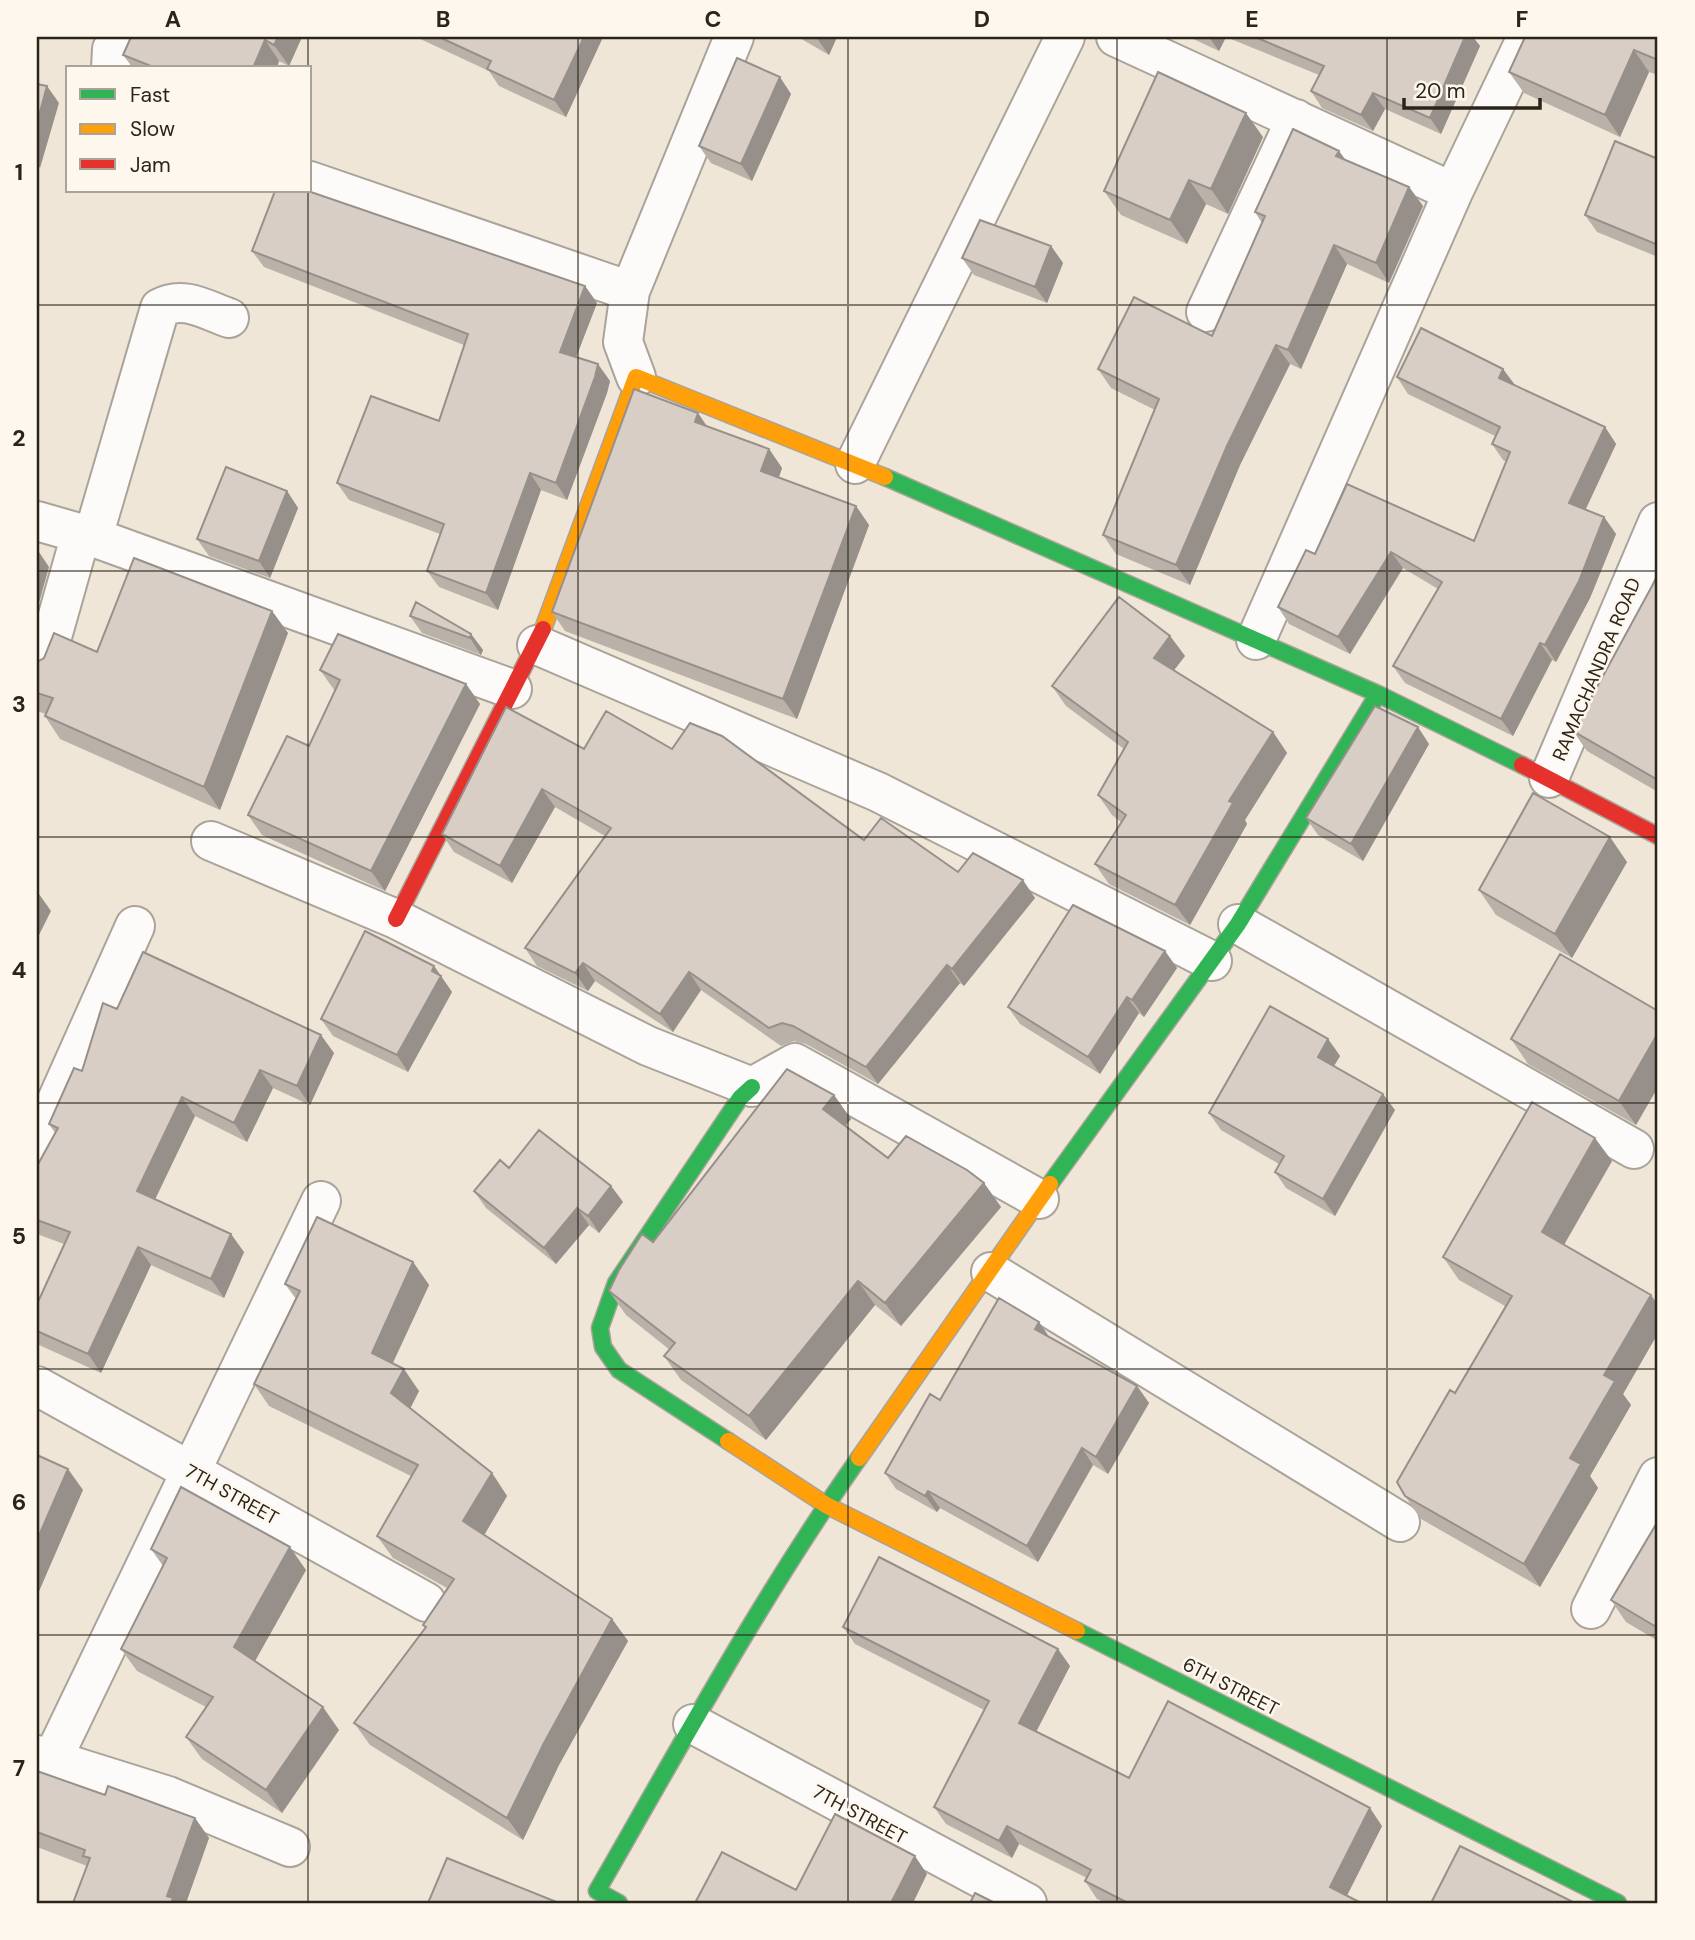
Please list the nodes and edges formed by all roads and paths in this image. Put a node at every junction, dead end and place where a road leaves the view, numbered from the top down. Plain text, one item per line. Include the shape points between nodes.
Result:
1 (119, 37) edge
2 (1065, 37) edge
3 (1116, 37) edge
4 (1527, 37) edge
5 (724, 40) edge
6 (111, 66) edge
7 (1296, 119) junction
8 (312, 182) edge
9 (1453, 192) junction
10 (630, 291) junction
11 (1206, 312) dead end
12 (229, 318) dead end
13 (636, 377) junction
14 (855, 464) junction
15 (37, 521) edge
16 (1658, 522) edge
17 (87, 536) junction
18 (1256, 640) junction
19 (537, 645) junction
20 (44, 665) edge
21 (512, 689) junction
22 (1378, 694) junction
23 (1549, 778) junction
24 (1658, 836) edge
25 (211, 841) dead end
26 (396, 919) junction
27 (1238, 924) junction
28 (135, 926) dead end
29 (1212, 961) junction
30 (751, 1087) junction
31 (37, 1145) edge
32 (1634, 1149) dead end
33 (1040, 1199) junction
34 (321, 1201) dead end
35 (991, 1272) junction
36 (37, 1386) edge
37 (191, 1471) junction
38 (1658, 1477) edge
39 (826, 1505) junction
40 (1400, 1522) edge
41 (426, 1602) dead end
42 (1591, 1609) dead end
43 (693, 1724) junction
44 (45, 1756) edge
45 (290, 1847) dead end
46 (619, 1903) edge
47 (1027, 1903) edge
48 (1618, 1903) edge

1 - 6 street via 112,49
2 - 14 street
3 - 7 street
4 - 9 street
5 - 10 street
7 - 9 street
7 - 11 street
8 - 10 street
9 - 18 street
10 - 13 street via 622,342
12 - 17 street via 183,301 160,308
13 - 14 street
13 - 19 street
14 - 18 street
15 - 17 street
16 - 23 street, RAMACHANDRA ROAD
17 - 20 street
17 - 21 street
18 - 22 street
19 - 21 street
19 - 29 street via 878,792
21 - 26 street
22 - 23 street
22 - 27 street
23 - 24 street
25 - 26 street
26 - 30 street via 648,1046
27 - 29 street
27 - 32 street
28 - 31 street
29 - 33 street
30 - 33 street via 795,1063
30 - 39 street, 6TH STREET via 615,1283 600,1316 598,1335 603,1351 619,1370
33 - 35 street
34 - 37 street
35 - 39 street
35 - 40 street
36 - 37 street, 7TH STREET
37 - 41 street, 7TH STREET
37 - 44 street
38 - 42 street
39 - 43 street
39 - 48 street, 6TH STREET
43 - 46 street via 597,1891
43 - 47 street, 7TH STREET
44 - 45 street via 167,1796

